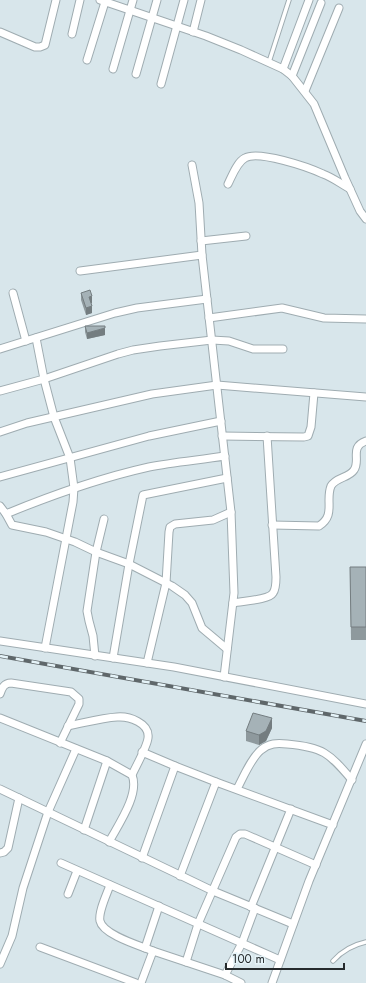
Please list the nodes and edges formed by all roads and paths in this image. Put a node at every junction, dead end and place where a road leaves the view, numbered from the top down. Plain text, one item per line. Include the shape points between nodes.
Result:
1 (56, 0) edge
2 (80, 0) edge
3 (132, 0) edge
4 (157, 0) edge
5 (184, 0) edge
6 (201, 0) edge
7 (289, 0) edge
8 (309, 0) edge
9 (102, 1) edge
10 (321, 3) dead end
11 (339, 8) dead end
12 (130, 11) junction
13 (152, 18) junction
14 (177, 26) junction
15 (0, 32) edge
16 (193, 32) junction
17 (72, 34) dead end
18 (87, 60) dead end
19 (269, 62) junction
20 (283, 68) junction
21 (113, 69) dead end
22 (136, 74) dead end
23 (292, 76) junction
24 (162, 84) dead end
25 (305, 91) junction
26 (192, 165) dead end
27 (228, 184) dead end
28 (350, 190) junction
29 (366, 219) edge
30 (246, 236) dead end
31 (201, 241) junction
32 (202, 255) junction
33 (80, 271) dead end
34 (13, 293) dead end
35 (207, 299) junction
36 (209, 318) junction
37 (366, 319) edge
38 (36, 338) junction
39 (212, 340) junction
40 (26, 341) junction
41 (0, 349) edge
42 (283, 349) dead end
43 (44, 379) junction
44 (217, 385) junction
45 (0, 391) edge
46 (314, 393) junction
47 (366, 397) edge
48 (54, 416) junction
49 (221, 421) junction
50 (0, 432) edge
51 (222, 436) junction
52 (267, 436) junction
53 (366, 441) edge
54 (225, 456) junction
55 (70, 458) junction
56 (0, 477) edge
57 (227, 478) junction
58 (74, 488) junction
59 (0, 506) edge
60 (231, 512) junction
61 (6, 514) junction
62 (104, 519) dead end
63 (272, 525) junction
64 (65, 539) junction
65 (96, 552) junction
66 (129, 564) junction
67 (166, 583) junction
68 (233, 603) junction
69 (0, 641) edge
70 (45, 648) junction
71 (227, 649) junction
72 (95, 656) junction
73 (113, 658) junction
74 (147, 663) junction
75 (224, 677) junction
76 (0, 694) edge
77 (366, 704) edge
78 (0, 718) edge
79 (68, 726) junction
80 (60, 743) junction
81 (366, 744) edge
82 (76, 749) junction
83 (142, 752) junction
84 (107, 762) junction
85 (175, 766) junction
86 (132, 774) junction
87 (352, 780) junction
88 (216, 782) junction
89 (0, 789) edge
90 (237, 789) junction
91 (19, 798) junction
92 (291, 809) junction
93 (48, 812) junction
94 (333, 825) junction
95 (84, 830) junction
96 (109, 842) junction
97 (276, 848) junction
98 (0, 853) edge
99 (142, 858) junction
100 (61, 863) dead end
101 (316, 865) junction
102 (77, 871) junction
103 (180, 876) junction
104 (110, 885) junction
105 (213, 892) junction
106 (68, 894) dead end
107 (158, 906) junction
108 (253, 908) junction
109 (198, 924) junction
110 (293, 924) junction
111 (366, 942) edge
112 (242, 943) junction
113 (40, 947) dead end
114 (145, 948) junction
115 (153, 951) junction
116 (280, 960) junction
117 (1, 961) edge
118 (333, 961) dead end
119 (186, 962) junction
120 (225, 975) junction
121 (136, 983) edge
122 (140, 983) edge
123 (241, 983) edge
124 (272, 983) edge

1 - 15 street via 45,45 35,47
2 - 17 street
3 - 12 street
4 - 13 street
5 - 14 street
6 - 16 street
7 - 19 lane
8 - 20 street
9 - 12 street
9 - 18 street
10 - 23 street
11 - 25 street
12 - 13 street
12 - 21 street
13 - 14 street
13 - 22 street
14 - 16 street
14 - 24 street
16 - 19 street
19 - 20 street
20 - 23 street
23 - 25 street
25 - 28 street via 314,104
26 - 31 street via 199,203
27 - 28 street via 244,158 261,156 324,174
28 - 29 street
30 - 31 street
31 - 32 street
32 - 33 street
32 - 35 street
34 - 40 street
35 - 36 street
35 - 38 street via 137,308
36 - 37 street via 282,308 324,318
36 - 39 street
38 - 40 street
38 - 43 street
39 - 42 street via 229,341 253,349
39 - 43 street via 134,350
39 - 44 street
40 - 41 street
43 - 45 street
43 - 48 street
44 - 46 street
44 - 48 street via 152,394
44 - 49 street
46 - 47 street
46 - 52 street via 308,436
48 - 50 street
48 - 55 street
49 - 51 street
49 - 55 street via 149,436
51 - 52 street
51 - 54 street
52 - 63 street
53 - 63 street via 356,449 354,471 338,479 331,486 328,518 324,523 319,526
54 - 57 street
54 - 58 street via 151,467
55 - 56 street
55 - 58 street
57 - 60 street
57 - 66 street via 143,495
58 - 61 street
58 - 64 street
59 - 61 street
60 - 67 street via 213,520 175,524 170,527
60 - 68 street
61 - 64 street via 12,525
62 - 65 street
63 - 68 street via 276,577 273,593 268,597
64 - 65 street
64 - 70 street
65 - 66 street
65 - 72 street via 87,611
66 - 67 street
66 - 73 street
67 - 71 street via 185,595 192,604 202,628
67 - 74 street
68 - 71 street
69 - 70 street
70 - 72 street
71 - 75 street
72 - 73 street
73 - 74 street
74 - 75 street
75 - 77 street
76 - 79 street via 7,683 71,692 79,699 79,704
78 - 80 street
79 - 80 street
79 - 83 street via 117,716 128,718 146,726 148,739
80 - 82 street
81 - 87 street
82 - 84 street
82 - 93 street
83 - 85 street
83 - 86 street
84 - 86 street
84 - 95 street
85 - 88 street
85 - 99 street
86 - 96 street via 132,795
87 - 90 street via 337,762 316,748 271,744 257,754
87 - 94 street
88 - 90 street
88 - 103 street
89 - 91 street
90 - 92 street
91 - 93 street
91 - 98 street via 8,848
92 - 94 street
92 - 97 street
93 - 95 street
93 - 117 street via 23,888 12,936
94 - 101 street
95 - 96 street
96 - 99 street
97 - 101 street
97 - 105 street via 240,834 232,844
97 - 108 street
99 - 103 street
100 - 102 street
101 - 110 street
102 - 104 street
102 - 106 street
103 - 105 street
104 - 107 street
104 - 114 street via 100,920 102,926 110,933
105 - 108 street
105 - 109 street
107 - 109 street
107 - 114 street
108 - 110 street
108 - 112 street
109 - 112 street
109 - 119 street
110 - 116 street
111 - 118 lane via 348,948
112 - 116 street
112 - 120 street
113 - 121 street
114 - 115 street
115 - 119 street
115 - 122 street
116 - 124 street
119 - 120 street
120 - 123 street

